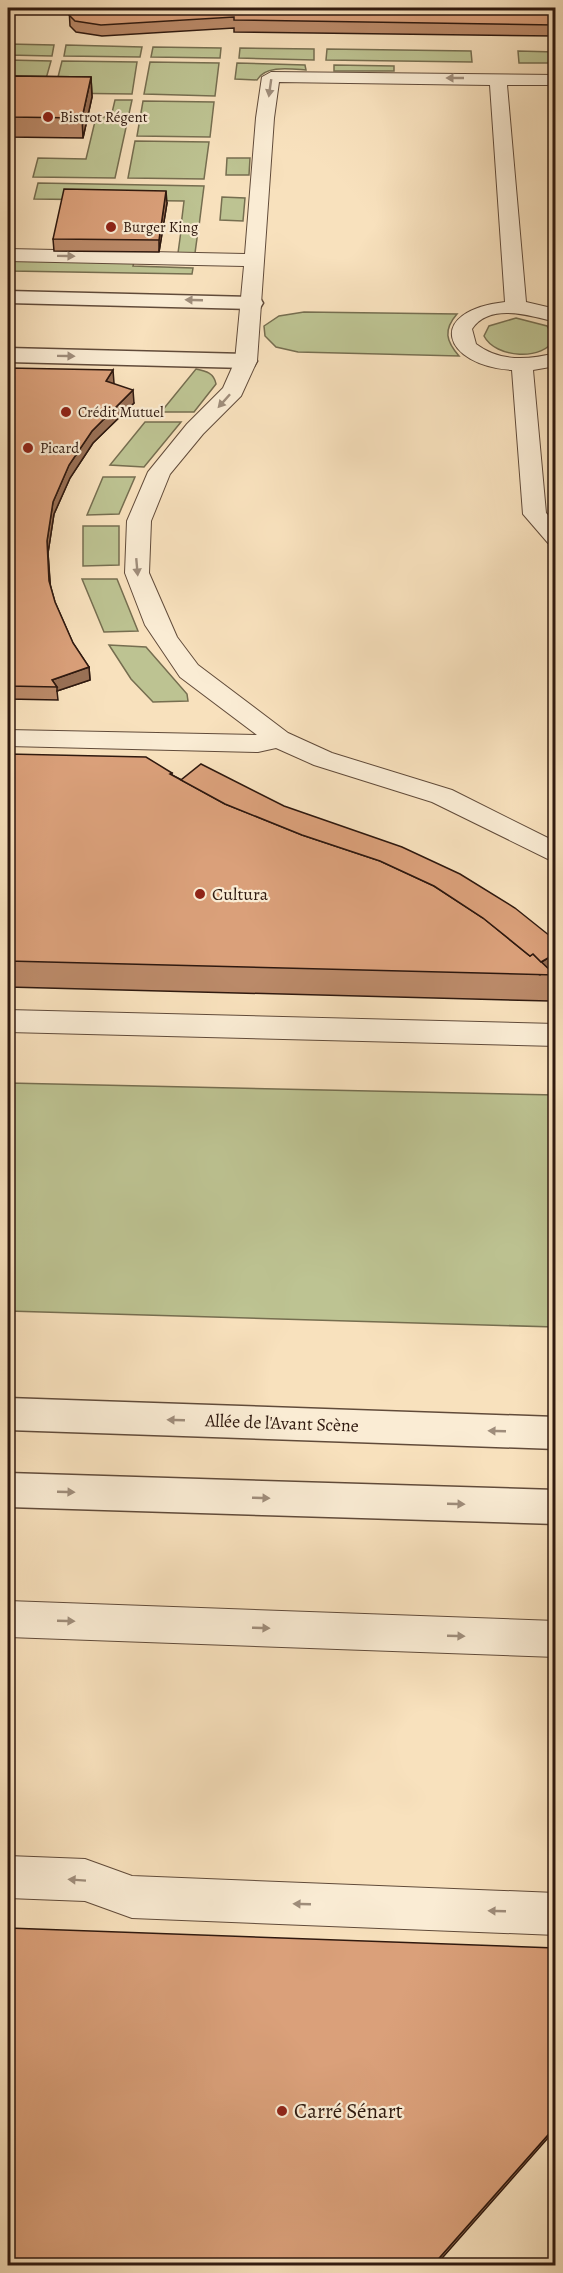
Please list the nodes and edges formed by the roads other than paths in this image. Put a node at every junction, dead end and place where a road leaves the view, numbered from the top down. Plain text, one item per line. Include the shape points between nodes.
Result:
1 (498, 79) junction
2 (555, 80) edge
3 (8, 255) edge
4 (253, 260) junction
5 (8, 297) edge
6 (252, 303) junction
7 (516, 308) junction
8 (555, 316) edge
9 (8, 355) edge
10 (555, 359) edge
11 (246, 361) junction
12 (522, 365) junction
13 (555, 538) edge
14 (8, 738) edge
15 (279, 739) junction
16 (555, 854) edge
17 (8, 1020) edge
18 (555, 1035) edge
19 (8, 1414) edge
20 (555, 1433) edge
21 (8, 1490) edge
22 (555, 1507) edge
23 (8, 1619) edge
24 (555, 1640) edge
25 (8, 1877) edge
26 (555, 1914) edge

1 - 2 lane
1 -> 4 lane via 271,77
1 - 7 lane
3 -> 4 lane
4 - 6 lane
6 -> 5 street
6 - 11 lane
7 - 8 lane
7 - 12 lane via 477,314 461,330 462,340 481,356
9 -> 11 street
10 - 12 lane
11 -> 15 lane via 233,391 195,429 152,485 140,521 137,573 157,625 189,671
12 - 13 lane via 535,514
14 - 15 lane via 258,744
15 - 16 lane via 323,759 442,796
17 - 18 lane
20 -> 19 street, Allée de l'Avant Scène
21 -> 22 street
23 -> 24 lane
26 -> 25 lane via 132,1897 85,1880

